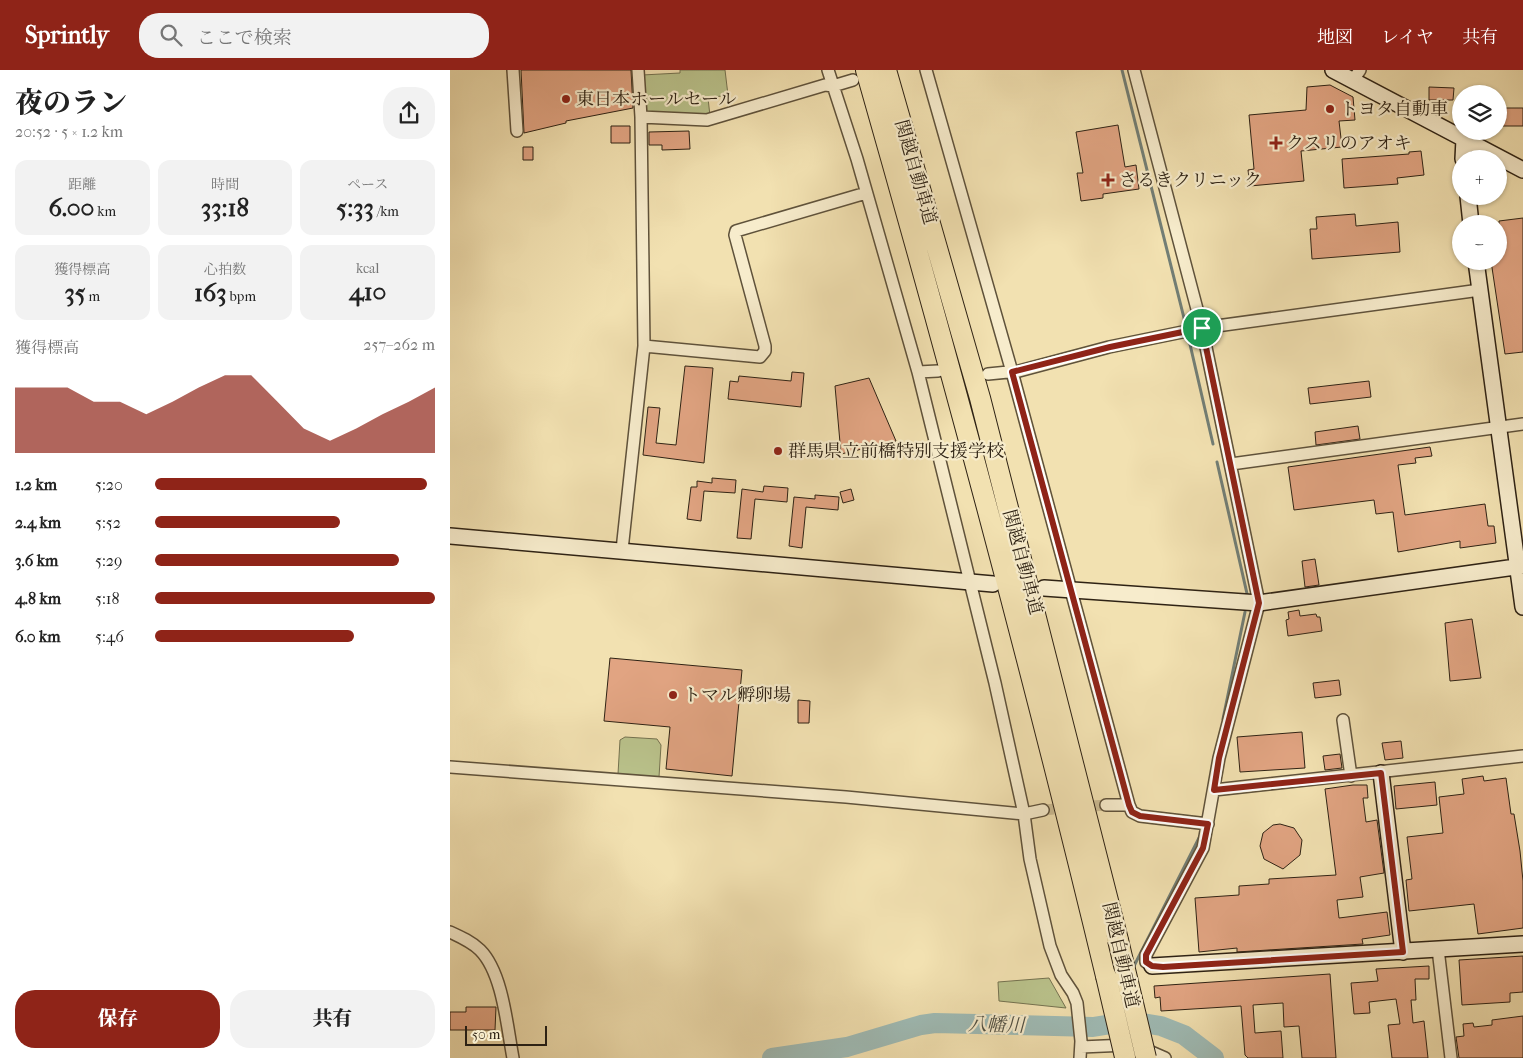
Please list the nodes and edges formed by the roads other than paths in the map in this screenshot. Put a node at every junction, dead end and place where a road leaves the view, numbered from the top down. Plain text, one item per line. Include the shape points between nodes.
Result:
1 (513, 70) edge
2 (638, 70) edge
3 (828, 70) edge
4 (886, 70) edge
5 (926, 70) edge
6 (1134, 70) edge
7 (1333, 70) edge
8 (860, 75) edge
9 (1356, 75) edge
10 (833, 86) junction
11 (641, 117) junction
12 (517, 131) dead end
13 (1452, 132) edge
14 (1466, 140) edge
15 (1523, 170) edge
16 (866, 193) junction
17 (1477, 270) edge
18 (1480, 290) junction
19 (1202, 328) junction
20 (644, 346) junction
21 (938, 371) dead end
22 (918, 372) junction
23 (1012, 372) junction
24 (988, 374) dead end
25 (1523, 424) edge
26 (1499, 428) junction
27 (1231, 464) junction
28 (450, 536) edge
29 (622, 550) junction
30 (1520, 566) edge
31 (970, 582) junction
32 (993, 584) dead end
33 (1044, 588) dead end
34 (1070, 591) junction
35 (1259, 603) junction
36 (1523, 607) edge
37 (1343, 720) dead end
38 (1523, 756) edge
39 (450, 767) edge
40 (1381, 773) junction
41 (1351, 776) junction
42 (1214, 790) junction
43 (1106, 805) tunnel mouth
44 (1129, 805) junction
45 (1042, 810) tunnel mouth
46 (1024, 814) junction
47 (1208, 824) junction
48 (450, 932) edge
49 (1523, 944) edge
50 (1438, 949) junction
51 (1403, 952) junction
52 (1152, 966) joint
53 (1081, 1049) edge
54 (1125, 1057) edge
55 (513, 1058) edge
56 (1146, 1058) edge
57 (1165, 1058) edge
58 (1451, 1058) edge

1 - 12 street
2 - 11 street
3 - 10 street
4 - 56 highway, 関越自動車道, bridge via 980,398
5 - 23 street
6 - 19 street
7 - 9 street
8 - 10 street
8 - 54 highway, 関越自動車道, bridge via 960,403 1059,780
9 - 13 street
10 - 11 street via 825,85 707,120
10 - 16 street
11 - 20 street
14 - 15 street
16 - 20 street via 736,231 765,346 760,357
16 - 22 street
17 - 18 street
18 - 19 street
18 - 26 street
19 - 23 street
19 - 27 street
20 - 29 street
21 - 22 street
22 - 31 street
23 - 24 street
23 - 34 street
25 - 26 street
26 - 27 street
26 - 30 street
27 - 35 street
28 - 29 street
29 - 31 street
30 - 35 street
30 - 36 street
31 - 32 street
31 - 46 street
33 - 34 street
34 - 35 street
34 - 44 street
35 - 42 street via 1219,758
37 - 41 street
38 - 40 street
39 - 46 street
40 - 41 street
40 - 51 street
41 - 42 street
42 - 47 street
43 - 44 street
44 - 47 street via 1132,812 1140,816
45 - 46 street
46 - 53 street via 1030,859 1050,946 1061,975 1076,998
47 - 52 street via 1203,848 1146,955 1146,962
48 - 55 street via 479,949 490,963
49 - 50 street
50 - 51 street
50 - 58 street
51 - 52 street
53 - 57 street via 1137,1046

